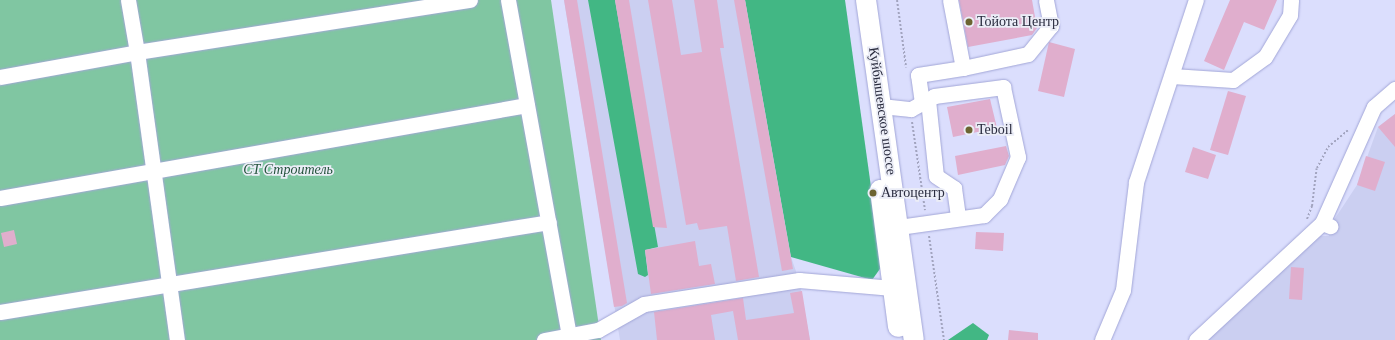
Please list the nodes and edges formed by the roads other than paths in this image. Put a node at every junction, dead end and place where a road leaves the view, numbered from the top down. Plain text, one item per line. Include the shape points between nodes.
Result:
1 (128, 0) edge
2 (470, 0) edge
3 (508, 0) edge
4 (852, 0) edge
5 (866, 0) edge
6 (950, 0) edge
7 (1046, 0) edge
8 (1196, 0) edge
9 (1291, 0) edge
10 (137, 52) junction
11 (963, 68) junction
12 (1172, 76) junction
13 (0, 77) edge
14 (1395, 89) edge
15 (925, 101) junction
16 (528, 105) junction
17 (881, 106) junction
18 (154, 170) junction
19 (0, 198) edge
20 (958, 218) junction
21 (549, 222) junction
22 (899, 227) junction
23 (171, 284) junction
24 (893, 288) junction
25 (0, 312) edge
26 (570, 338) edge
27 (177, 340) edge
28 (544, 340) edge
29 (900, 340) edge
30 (914, 340) edge
31 (1102, 340) edge
32 (1196, 340) edge

1 - 10 lane
2 - 10 lane
3 - 16 lane
4 - 24 main road, Куйбышевское шоссе
5 - 17 main road, Куйбышевское шоссе
6 - 11 lane
7 - 11 lane via 1051,26 1028,54
8 - 12 lane
9 - 12 lane via 1290,15 1265,57 1233,80
10 - 13 lane
10 - 18 lane
11 - 15 lane via 918,75
12 - 31 lane via 1136,182 1123,290
14 - 32 lane via 1374,107 1326,224
15 - 17 lane via 911,109
15 - 20 lane via 936,176 954,188
15 - 20 lane via 1003,87 1018,157 1000,198 984,215
16 - 18 lane
16 - 21 lane
17 - 22 main road, Куйбышевское шоссе
18 - 19 lane
18 - 23 lane
20 - 22 lane
21 - 23 lane
21 - 26 lane
22 - 30 main road, Куйбышевское шоссе
23 - 25 lane
23 - 27 lane
24 - 26 lane via 799,280 644,304 598,330
24 - 29 main road, Куйбышевское шоссе
26 - 28 lane

